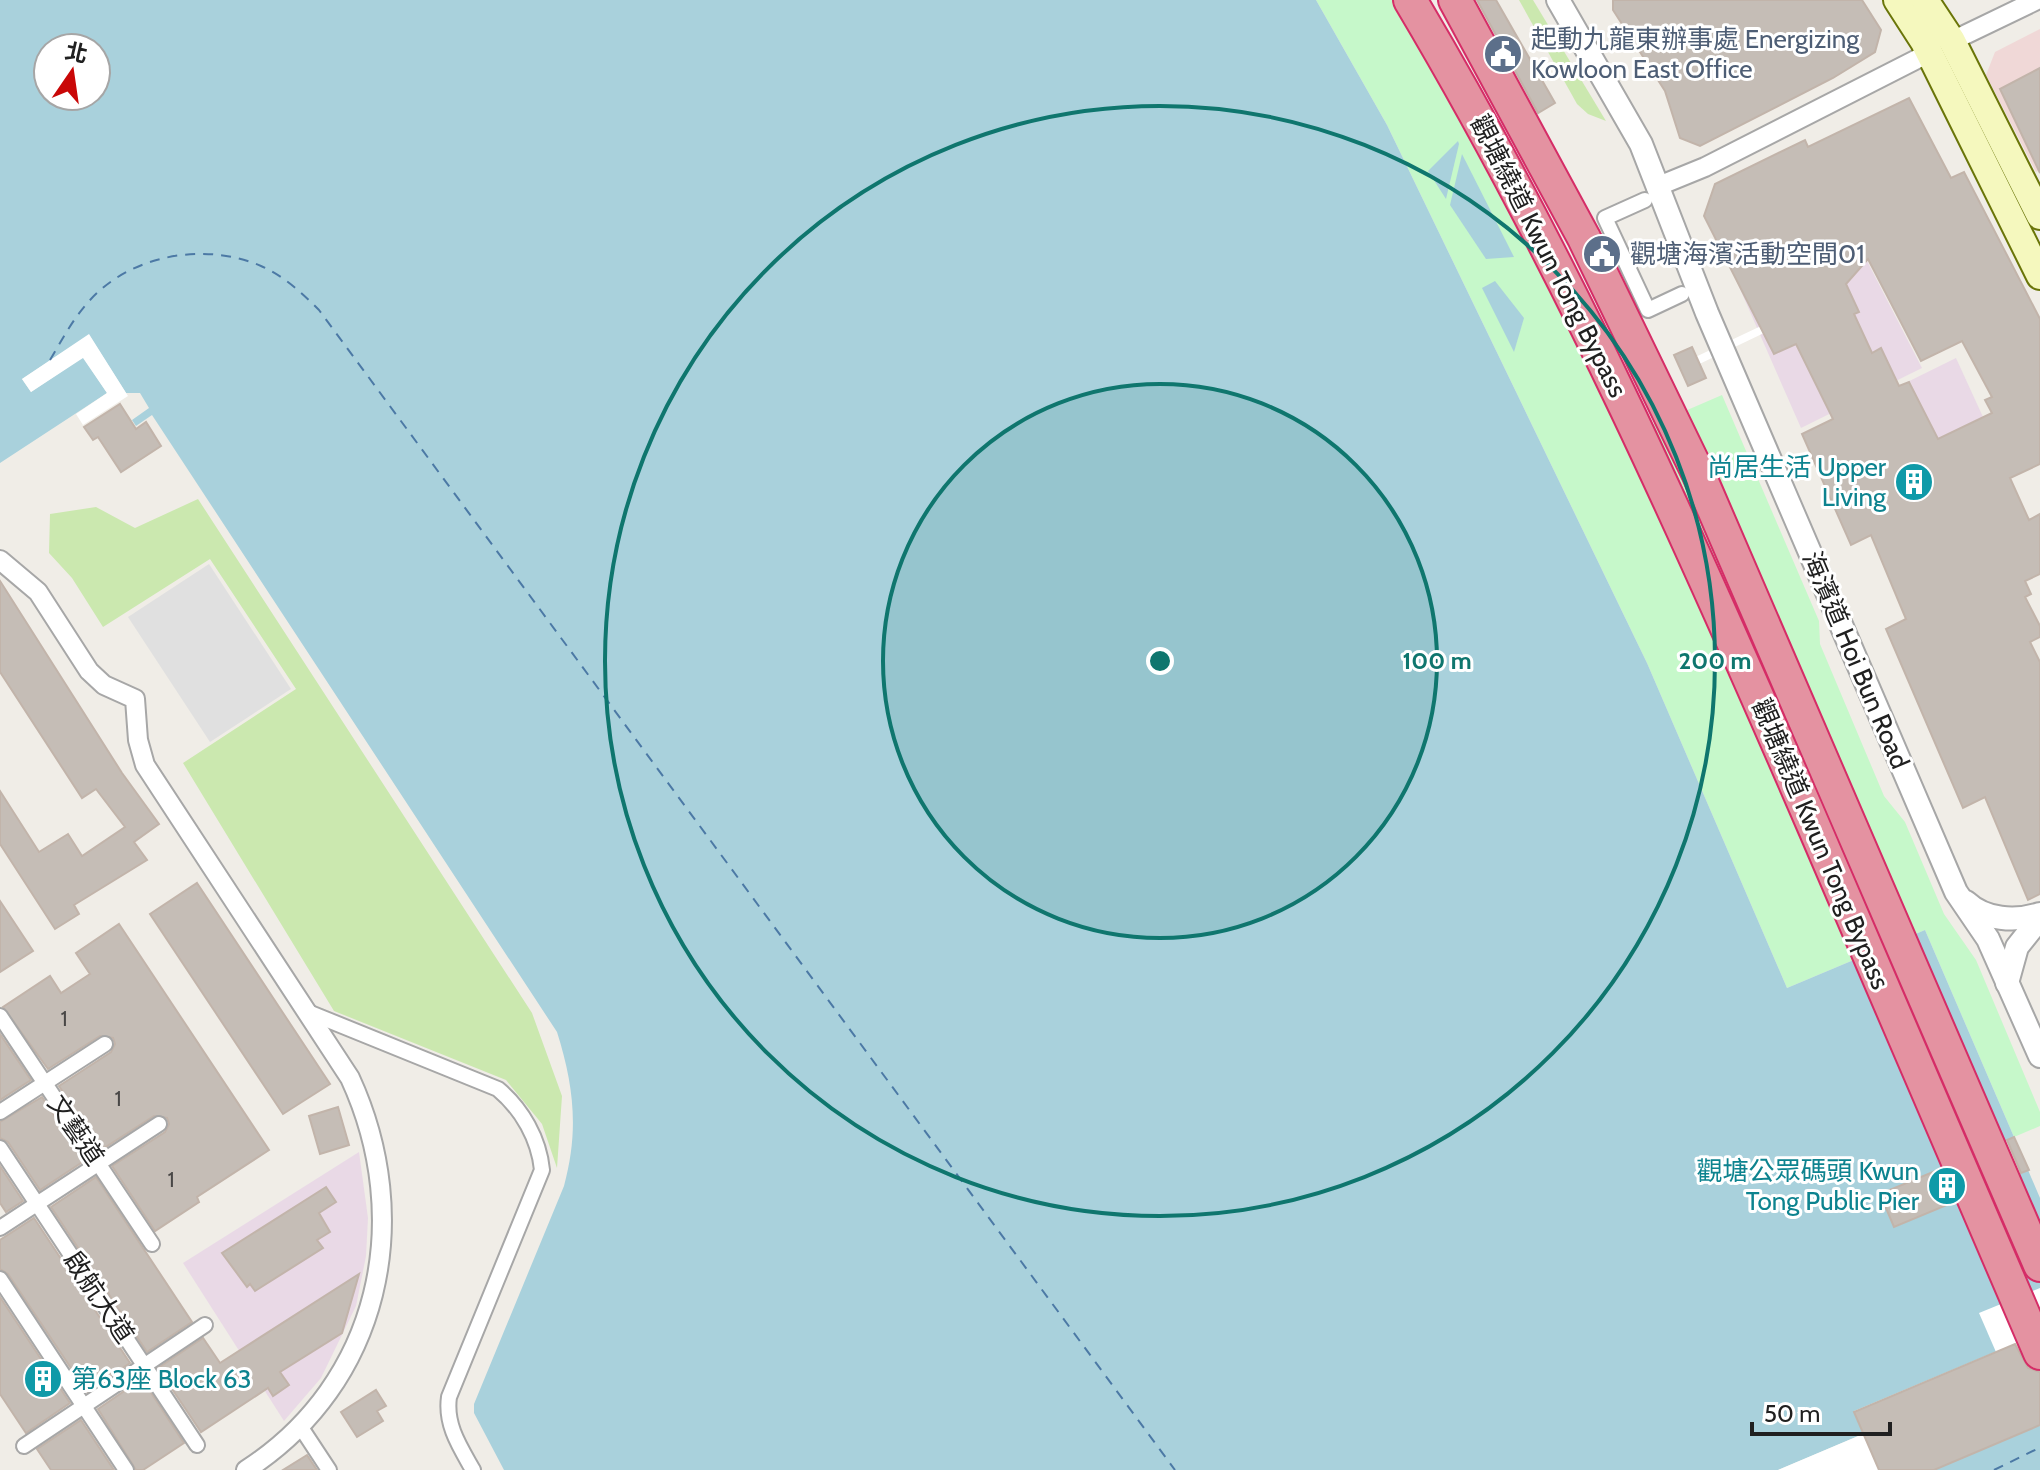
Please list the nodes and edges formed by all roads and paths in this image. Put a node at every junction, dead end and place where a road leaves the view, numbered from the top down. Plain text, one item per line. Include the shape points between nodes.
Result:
1 (1410, 0) edge
2 (1455, 0) edge
3 (1558, 0) edge
4 (1897, 0) edge
5 (1925, 0) edge
6 (2037, 0) edge
7 (1940, 47) junction
8 (1650, 194) junction
9 (2040, 216) edge
10 (2040, 276) edge
11 (1682, 294) dead end
12 (0, 560) edge
13 (1956, 892) junction
14 (2040, 916) edge
15 (2007, 983) junction
16 (308, 1012) junction
17 (0, 1016) edge
18 (105, 1044) dead end
19 (2040, 1056) edge
20 (45, 1083) junction
21 (0, 1112) edge
22 (159, 1124) dead end
23 (0, 1148) edge
24 (98, 1164) junction
25 (37, 1204) junction
26 (0, 1228) edge
27 (152, 1244) dead end
28 (2040, 1265) edge
29 (0, 1279) edge
30 (205, 1325) dead end
31 (2040, 1353) edge
32 (144, 1365) junction
33 (84, 1406) junction
34 (300, 1426) junction
35 (197, 1445) dead end
36 (24, 1446) dead end
37 (126, 1470) edge
38 (246, 1470) edge
39 (329, 1470) edge
40 (473, 1470) edge

1 - 31 highway, 觀塘繞道 Kwun Tong Bypass via 1471,102 1566,285 1712,589
2 - 28 highway, 觀塘繞道 Kwun Tong Bypass via 1584,238 1699,475
3 - 8 street, 海濱道 Hoi Bun Road via 1634,130
4 - 7 main road
5 - 7 main road
6 - 7 street
7 - 8 street
7 - 9 main road
7 - 10 main road
8 - 11 street via 1605,218 1648,310
8 - 13 street, 海濱道 Hoi Bun Road
12 - 16 street via 38,592 89,671 104,685 135,699 145,765
13 - 14 street via 1984,914
13 - 15 street, 海濱道 Hoi Bun Road via 1988,939
14 - 15 street via 2017,947
15 - 19 street, 海濱道 Hoi Bun Road
16 - 34 street via 361,1103 378,1157 384,1213 379,1271 362,1328 335,1382
16 - 40 street via 498,1089 518,1110 536,1142 542,1170 449,1397 454,1434
17 - 20 street, 文藝道
18 - 20 street
20 - 21 street
20 - 24 street, 文藝道
22 - 24 street
23 - 25 street, 啟航大道
24 - 25 street
24 - 27 street, 文藝道
25 - 26 street
25 - 32 street, 啟航大道
29 - 33 street
30 - 32 street
32 - 33 street
32 - 35 street, 啟航大道
33 - 36 street
33 - 37 street
34 - 38 street
34 - 39 street

